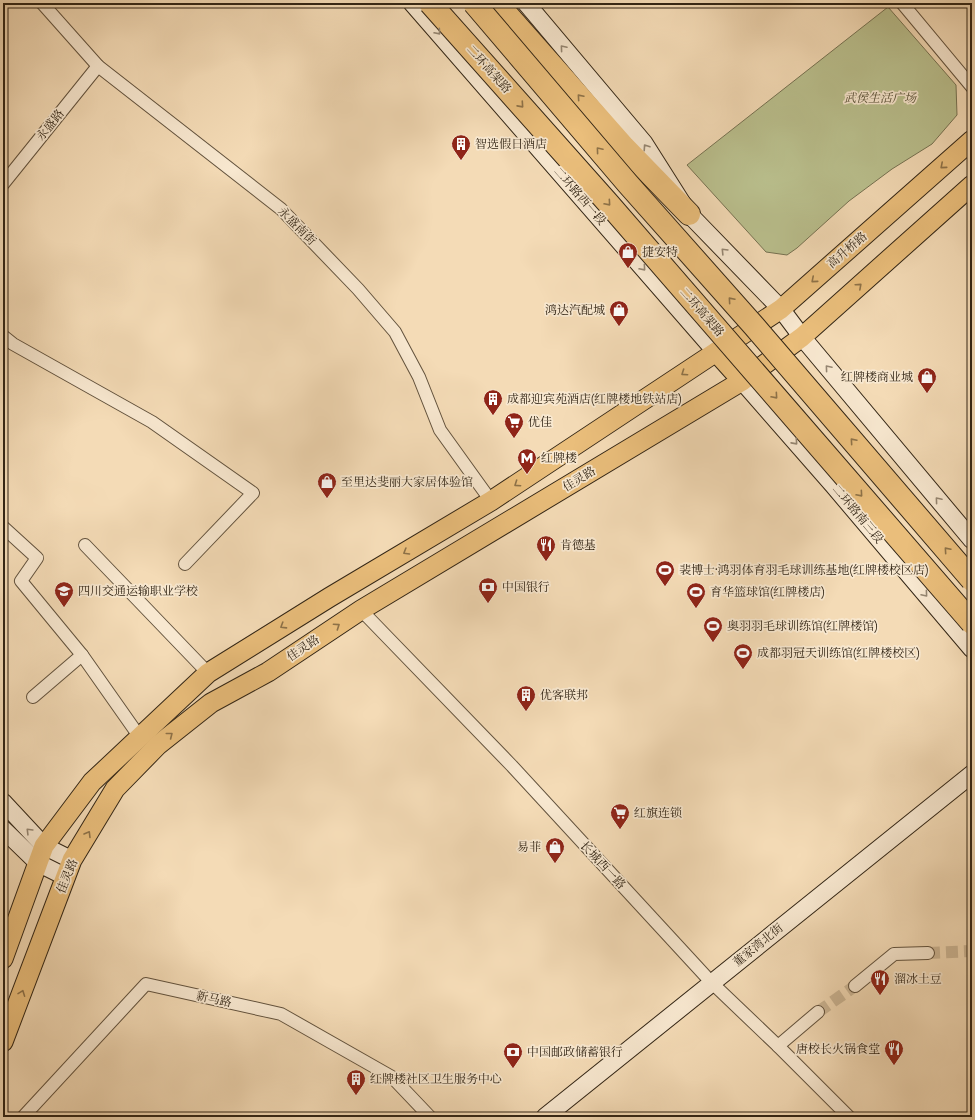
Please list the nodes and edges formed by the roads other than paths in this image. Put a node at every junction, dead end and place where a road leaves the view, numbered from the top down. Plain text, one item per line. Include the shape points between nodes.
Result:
1 (42, 3) edge
2 (412, 3) edge
3 (430, 3) edge
4 (474, 3) edge
5 (497, 3) edge
6 (526, 3) edge
7 (902, 3) edge
8 (98, 66) junction
9 (972, 87) edge
10 (972, 140) edge
11 (3, 184) edge
12 (972, 185) edge
13 (689, 214) junction
14 (781, 309) junction
15 (3, 336) edge
16 (802, 337) junction
17 (716, 352) junction
18 (742, 381) junction
19 (491, 501) junction
20 (3, 527) edge
21 (972, 540) edge
22 (85, 545) dead end
23 (185, 564) dead end
24 (972, 580) edge
25 (361, 610) junction
26 (972, 623) edge
27 (972, 649) edge
28 (82, 655) junction
29 (208, 673) junction
30 (33, 697) dead end
31 (139, 736) junction
32 (972, 774) edge
33 (3, 802) edge
34 (3, 830) edge
35 (41, 854) junction
36 (69, 868) junction
37 (928, 953) tunnel mouth
38 (3, 958) edge
39 (711, 982) junction
40 (855, 986) tunnel mouth
41 (818, 1012) tunnel mouth
42 (3, 1042) edge
43 (778, 1046) junction
44 (23, 1117) edge
45 (430, 1117) edge
46 (545, 1117) edge
47 (849, 1117) edge

1 - 8 street, 永盛南街
2 -> 17 main road, 二环路西一段
3 -> 26 highway, 二环高架路, bridge via 608,203
24 -> 4 highway, bridge
13 -> 5 highway via 624,147
13 -> 6 main road via 644,143
7 - 9 street
8 - 11 street, 永盛路
8 - 19 street, 永盛南街 via 281,209 358,289 395,332 419,377 440,430
10 -> 14 main road, 高升桥路
16 -> 12 main road
14 -> 13 main road
14 - 16 main road
14 - 17 main road, 高升桥路
15 - 23 street via 152,422 252,493
16 - 18 main road
21 -> 16 main road
17 - 18 main road
17 -> 19 main road
18 - 25 main road, 佳灵路
18 -> 27 main road, 二环路南三段 via 834,485
19 -> 29 main road
20 - 28 street via 37,558 21,581
22 - 29 street
36 -> 25 main road, 佳灵路 via 115,789 158,744 211,703 268,672
25 - 39 street, 长城西一路 via 512,766
28 - 30 street
28 - 31 street
29 - 31 main road
31 - 35 main road via 92,782
32 - 39 main road, 董家湾北街
35 -> 33 main road
34 - 35 main road
35 - 36 main road
35 - 38 main road
42 -> 36 main road, 佳灵路
37 - 40 street via 894,954
39 - 43 street, 长城西一路
39 - 46 main road, 董家湾北街
41 - 43 street
43 - 47 street, 长城西一路
44 - 45 street, 新马路 via 146,984 280,1014 392,1077

